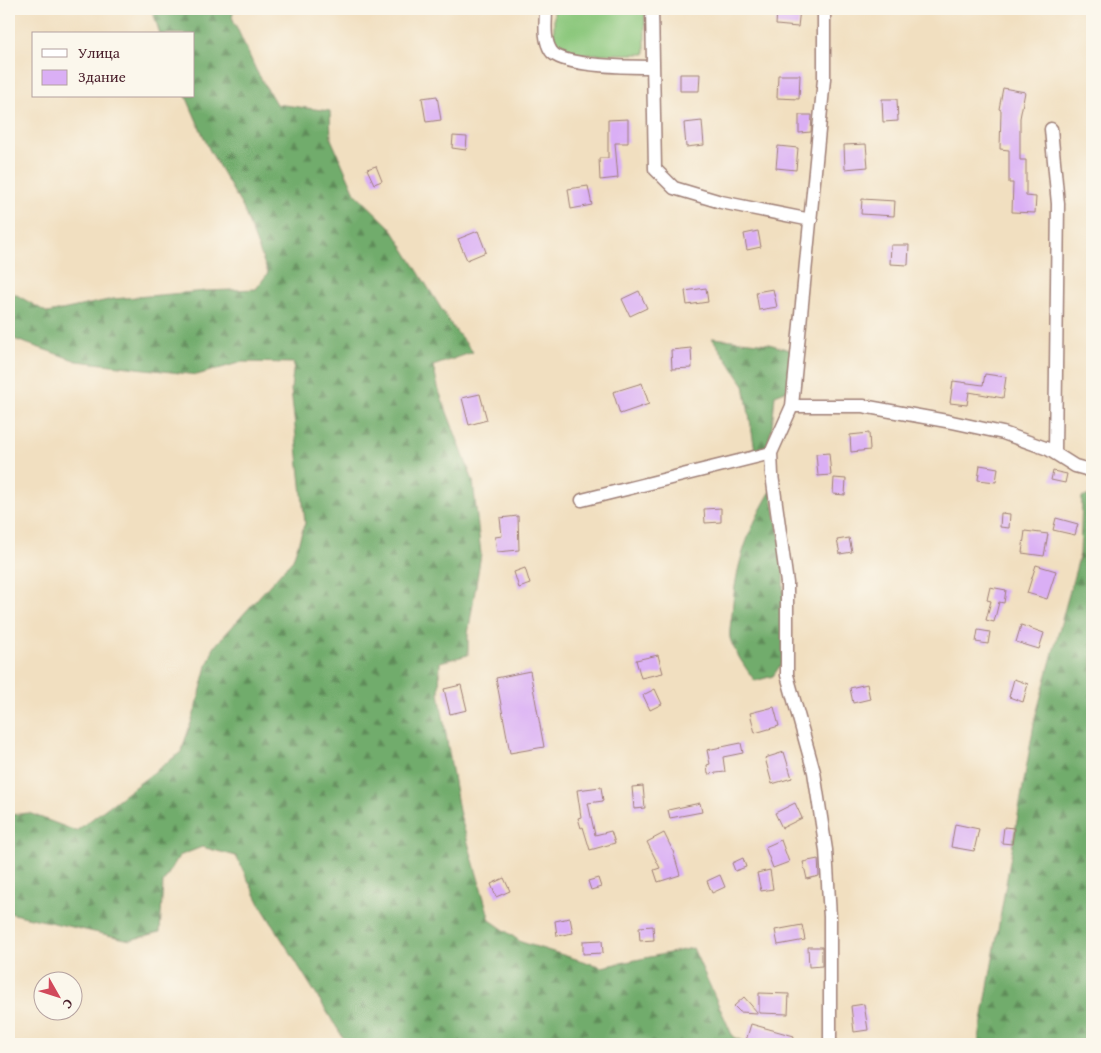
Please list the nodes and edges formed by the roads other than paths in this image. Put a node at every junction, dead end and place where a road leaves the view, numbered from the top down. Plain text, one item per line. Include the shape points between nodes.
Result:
1 (546, 9) edge
2 (652, 9) edge
3 (824, 9) edge
4 (653, 67) junction
5 (1051, 129) dead end
6 (811, 220) junction
7 (792, 406) junction
8 (1055, 452) junction
9 (771, 454) junction
10 (1092, 473) edge
11 (582, 500) dead end
12 (830, 1044) edge

1 - 4 street via 546,39 551,52 561,60
2 - 4 street
3 - 6 street via 824,79
4 - 6 street via 655,169 674,188 721,202
5 - 8 street via 1058,204
6 - 7 street
7 - 8 street via 863,406 916,415 1002,433
7 - 9 street
8 - 10 street
9 - 11 street
9 - 12 street via 787,583 787,675 814,772 826,850 830,917

